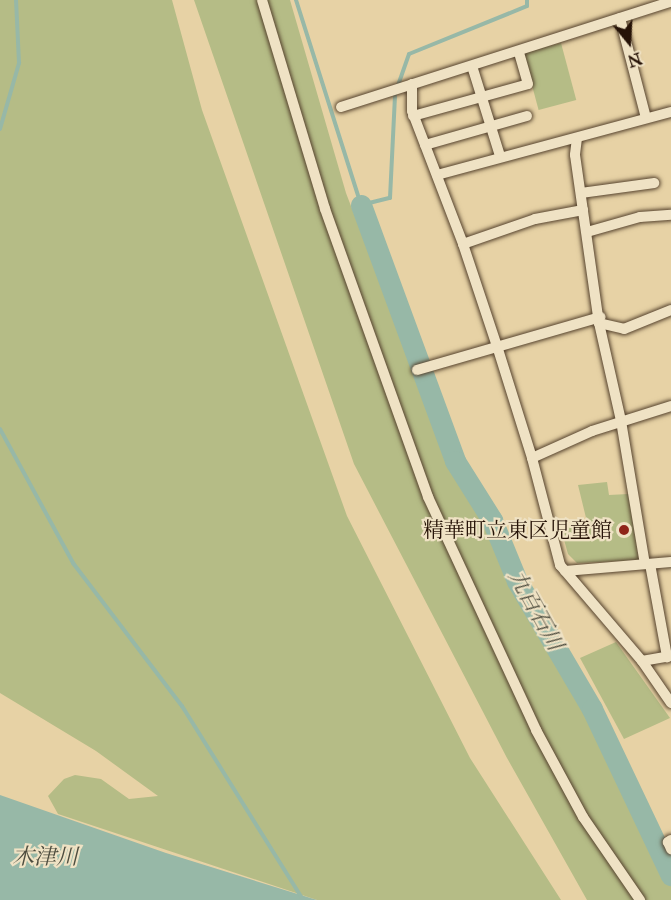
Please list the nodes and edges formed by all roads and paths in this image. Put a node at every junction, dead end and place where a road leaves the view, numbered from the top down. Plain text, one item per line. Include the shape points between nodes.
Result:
1 (262, 0) edge
2 (671, 2) edge
3 (620, 18) junction
4 (519, 52) junction
5 (472, 66) junction
6 (412, 84) junction
7 (482, 97) junction
8 (341, 107) dead end
9 (671, 112) edge
10 (413, 116) junction
11 (527, 116) dead end
12 (645, 118) junction
13 (491, 126) junction
14 (577, 138) junction
15 (424, 145) junction
16 (500, 156) junction
17 (437, 175) junction
18 (654, 183) dead end
19 (581, 193) junction
20 (583, 210) junction
21 (671, 215) edge
22 (587, 232) junction
23 (463, 244) junction
24 (671, 310) edge
25 (600, 320) junction
26 (496, 346) junction
27 (417, 370) dead end
28 (671, 406) edge
29 (621, 421) junction
30 (532, 458) junction
31 (671, 562) edge
32 (647, 564) junction
33 (565, 571) junction
34 (669, 656) edge
35 (642, 661) junction
36 (671, 703) edge
37 (671, 840) edge
38 (671, 849) edge
39 (640, 900) edge

1 - 39 street via 329,221 428,497 536,730 583,816
2 - 3 street
3 - 4 street
3 - 12 street
4 - 5 street
4 - 7 street via 528,84
5 - 6 street
5 - 7 street
6 - 8 street
6 - 10 street
7 - 10 street
7 - 13 street
9 - 12 street
10 - 15 street
11 - 13 street
12 - 14 street
13 - 15 street
13 - 16 street
14 - 16 street
14 - 19 street via 575,155
15 - 17 street
16 - 17 street
17 - 23 street
18 - 19 street
19 - 20 street
20 - 22 street
20 - 23 street via 535,219
21 - 22 street via 640,217
22 - 25 street
23 - 26 street
24 - 25 street via 624,329
25 - 26 street
25 - 29 street
26 - 27 street
26 - 30 street
28 - 29 street
29 - 30 street
29 - 32 street
30 - 33 street via 560,565
31 - 32 street
32 - 33 street
32 - 34 street
33 - 35 street
34 - 35 street
35 - 36 street
37 - 38 street

